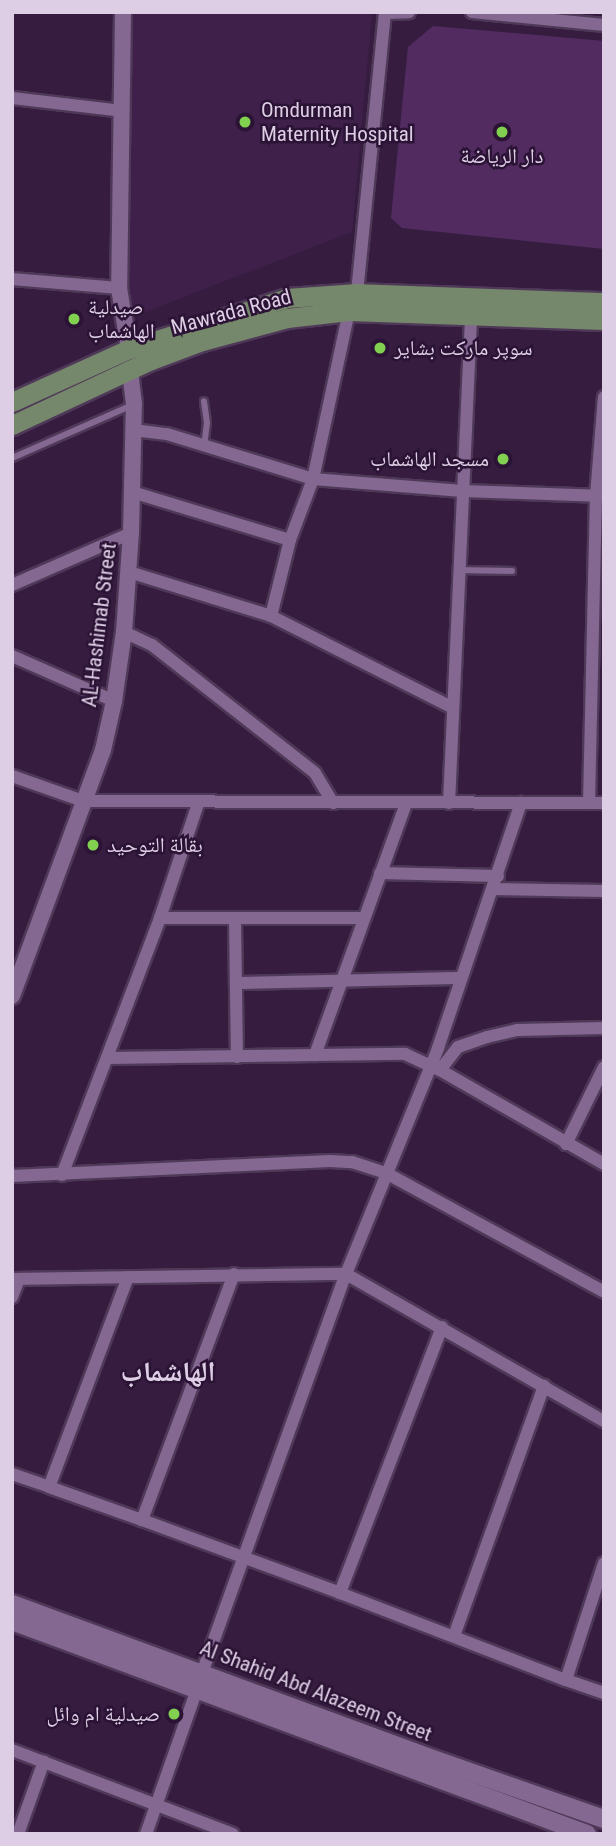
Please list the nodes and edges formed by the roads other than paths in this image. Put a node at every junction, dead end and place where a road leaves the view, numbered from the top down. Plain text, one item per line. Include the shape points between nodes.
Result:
1 (122, 12) edge
2 (409, 12) edge
3 (472, 12) edge
4 (385, 13) edge
5 (604, 25) edge
6 (12, 97) edge
7 (122, 111) junction
8 (12, 279) edge
9 (119, 288) junction
10 (357, 293) junction
11 (349, 311) junction
12 (603, 313) edge
13 (471, 315) junction
14 (129, 359) junction
15 (12, 388) edge
16 (36, 391) junction
17 (604, 397) edge
18 (204, 401) dead end
19 (12, 402) edge
20 (134, 404) junction
21 (12, 425) edge
22 (133, 430) junction
23 (204, 447) junction
24 (12, 458) edge
25 (313, 479) junction
26 (463, 491) junction
27 (132, 492) junction
28 (600, 496) edge
29 (131, 533) junction
30 (290, 540) junction
31 (459, 570) junction
32 (512, 571) dead end
33 (129, 572) junction
34 (12, 585) edge
35 (271, 616) junction
36 (124, 632) junction
37 (12, 656) edge
38 (114, 701) junction
39 (453, 708) junction
40 (12, 776) edge
41 (83, 801) junction
42 (333, 803) junction
43 (449, 803) junction
44 (521, 803) junction
45 (589, 803) junction
46 (604, 803) edge
47 (198, 804) junction
48 (406, 804) junction
49 (380, 873) junction
50 (498, 876) junction
51 (493, 889) junction
52 (604, 891) edge
53 (160, 918) junction
54 (364, 918) junction
55 (234, 919) junction
56 (460, 978) junction
57 (342, 981) junction
58 (236, 984) junction
59 (12, 996) edge
60 (604, 1028) edge
61 (315, 1055) junction
62 (237, 1057) junction
63 (107, 1058) junction
64 (604, 1066) edge
65 (435, 1068) junction
66 (566, 1144) junction
67 (604, 1164) edge
68 (386, 1173) junction
69 (62, 1175) junction
70 (12, 1176) edge
71 (234, 1274) junction
72 (346, 1274) junction
73 (128, 1277) junction
74 (16, 1279) edge
75 (604, 1292) edge
76 (12, 1297) edge
77 (442, 1327) junction
78 (544, 1386) junction
79 (604, 1421) edge
80 (12, 1474) edge
81 (49, 1486) junction
82 (142, 1520) junction
83 (244, 1559) junction
84 (604, 1563) edge
85 (340, 1593) junction
86 (12, 1604) edge
87 (12, 1621) edge
88 (45, 1624) junction
89 (454, 1636) junction
90 (566, 1680) junction
91 (200, 1681) junction
92 (604, 1693) edge
93 (12, 1750) edge
94 (44, 1761) junction
95 (416, 1762) junction
96 (157, 1804) junction
97 (604, 1819) edge
98 (18, 1834) edge
99 (146, 1834) edge
100 (233, 1834) edge
101 (587, 1834) edge

1 - 7 street, AL-Hashimab Street
2 - 4 street
3 - 5 street
4 - 10 street
6 - 7 street
7 - 9 street, AL-Hashimab Street
8 - 9 street
9 - 14 street, AL-Hashimab Street
10 - 11 street
10 - 12 main road, Mawrada Road
10 - 14 main road, Mawrada Road via 287,298
11 - 13 main road, Mawrada Road
11 - 14 main road, Mawrada Road via 250,326
11 - 25 street
12 - 13 main road, Mawrada Road
13 - 26 street
14 - 16 main road, Mawrada Road
14 - 20 street, AL-Hashimab Street
14 - 21 main road, Mawrada Road
15 - 16 street
16 - 19 main road, Mawrada Road
17 - 28 street
18 - 23 lane
20 - 22 street, AL-Hashimab Street
20 - 24 lane
22 - 23 street via 167,434
22 - 27 street, AL-Hashimab Street
23 - 25 street
25 - 26 street
25 - 30 street
26 - 28 street
26 - 31 street
27 - 29 street, AL-Hashimab Street
27 - 30 street
28 - 45 street
29 - 33 street, AL-Hashimab Street
29 - 34 street
30 - 35 street
31 - 32 lane
31 - 39 street
33 - 35 street
33 - 36 street, AL-Hashimab Street
35 - 39 street
36 - 38 street, AL-Hashimab Street
36 - 42 street via 152,645 315,773
37 - 38 street
38 - 41 street, AL-Hashimab Street via 103,750
39 - 43 street
40 - 41 street
41 - 47 street
41 - 59 street, AL-Hashimab Street
42 - 47 street
42 - 48 street
43 - 44 street
43 - 48 street
44 - 45 street
44 - 50 street
45 - 46 street
47 - 53 street
48 - 49 street
49 - 50 street
49 - 54 street
50 - 51 street
51 - 52 street
51 - 56 street
53 - 55 street
53 - 63 street
54 - 55 street
54 - 57 street
55 - 58 street
56 - 57 street
56 - 65 street
57 - 58 street
57 - 61 street
58 - 62 street
60 - 65 street via 517,1030 487,1037 458,1047
61 - 62 street
61 - 65 street via 405,1054
62 - 63 street
63 - 69 street
64 - 66 street
65 - 66 street
65 - 68 street
66 - 67 street
68 - 69 street via 330,1160
68 - 72 street
68 - 75 street
69 - 70 street
71 - 72 street
71 - 73 street
71 - 82 street
72 - 77 street
72 - 83 street
73 - 74 street
73 - 81 street
74 - 76 street
77 - 78 street
77 - 85 street
78 - 79 street
78 - 89 street
80 - 81 street
81 - 82 street
82 - 83 street
83 - 85 street
83 - 91 street
84 - 90 street
85 - 89 street
86 - 88 main road, Al Shahid Abd Alazeem Street
87 - 88 main road, Al Shahid Abd Alazeem Street
88 - 91 main road, Al Shahid Abd Alazeem Street
89 - 90 street
90 - 92 street
91 - 95 main road, Al Shahid Abd Alazeem Street
91 - 96 street
93 - 94 street
94 - 96 street
94 - 98 street
95 - 97 main road, Al Shahid Abd Alazeem Street
95 - 101 main road, Al Shahid Abd Alazeem Street
96 - 99 street
96 - 100 street

